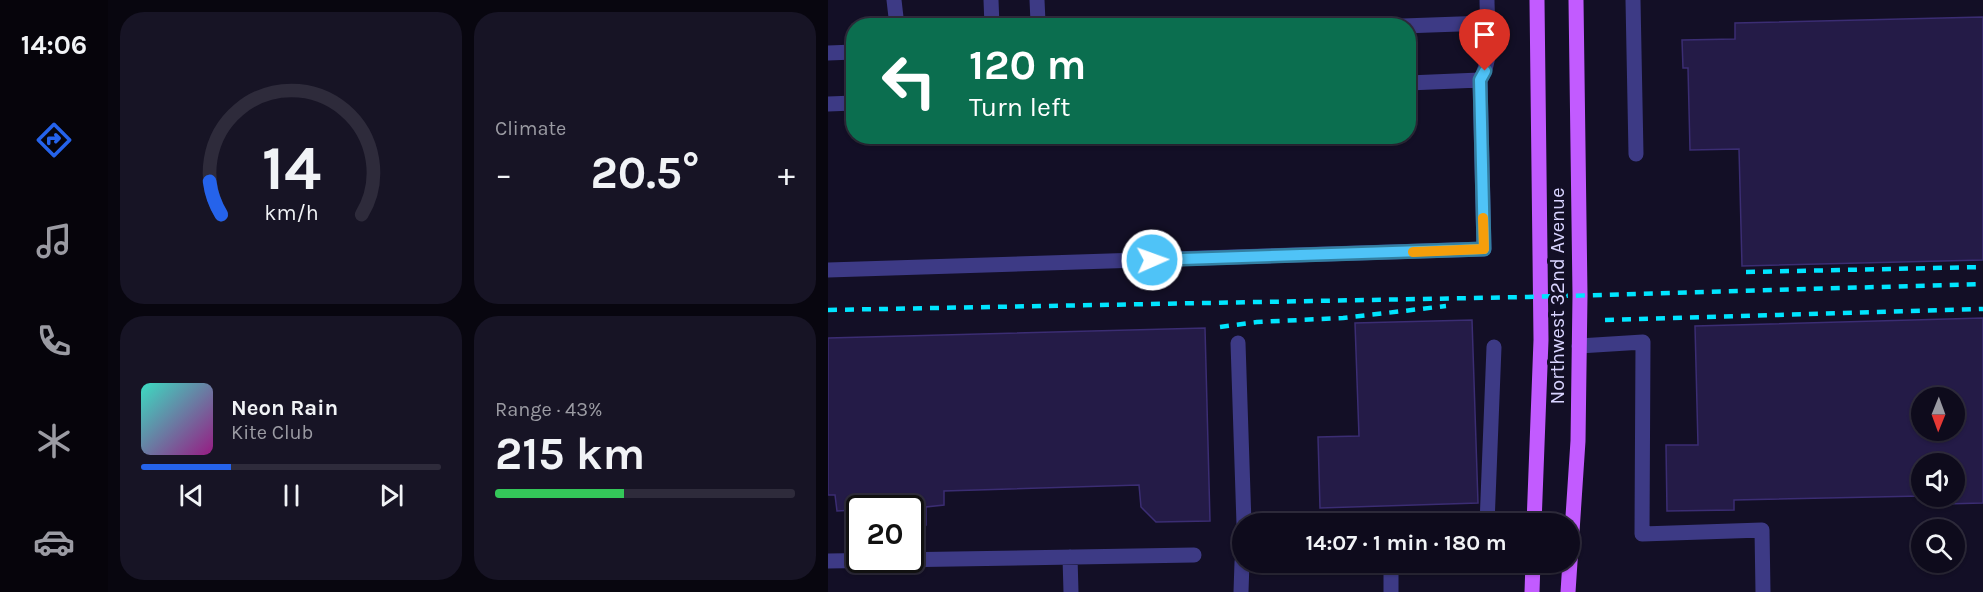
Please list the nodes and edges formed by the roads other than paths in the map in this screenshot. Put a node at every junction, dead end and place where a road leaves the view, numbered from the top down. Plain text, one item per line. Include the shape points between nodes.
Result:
1 (894, 0) edge
2 (991, 0) edge
3 (1037, 0) edge
4 (1486, 0) edge
5 (1537, 0) edge
6 (1576, 0) edge
7 (1634, 0) edge
8 (896, 18) edge
9 (992, 18) edge
10 (1038, 18) edge
11 (1487, 23) junction
12 (1416, 26) edge
13 (846, 52) edge
14 (828, 53) edge
15 (1480, 80) junction
16 (1416, 83) edge
17 (846, 103) edge
18 (828, 104) edge
19 (1636, 154) dead end
20 (828, 270) edge
21 (1238, 343) dead end
22 (1579, 346) junction
23 (1494, 347) dead end
24 (1244, 513) edge
25 (1487, 513) edge
26 (1534, 513) edge
27 (1194, 555) dead end
28 (1070, 557) junction
29 (828, 561) edge
30 (1242, 573) edge
31 (1391, 573) edge
32 (1533, 573) edge
33 (1071, 592) edge
34 (1241, 592) edge
35 (1391, 592) edge
36 (1532, 592) edge
37 (1568, 592) edge
38 (1763, 592) edge

1 - 8 lane
2 - 9 lane
3 - 10 lane
4 - 11 lane
5 - 26 main road, Northwest 32nd Avenue via 1542,339
6 - 22 main road, Northwest 32nd Avenue
7 - 19 lane
11 - 12 lane
11 - 15 lane via 1488,61
13 - 14 lane
15 - 16 lane
15 - 20 lane via 1484,249
17 - 18 lane
21 - 24 lane
22 - 37 main road, Northwest 32nd Avenue via 1578,441
22 - 38 lane via 1643,342 1642,534 1762,530
23 - 25 lane
27 - 28 lane
28 - 29 lane
28 - 33 lane
30 - 34 lane
31 - 35 lane
32 - 36 main road

